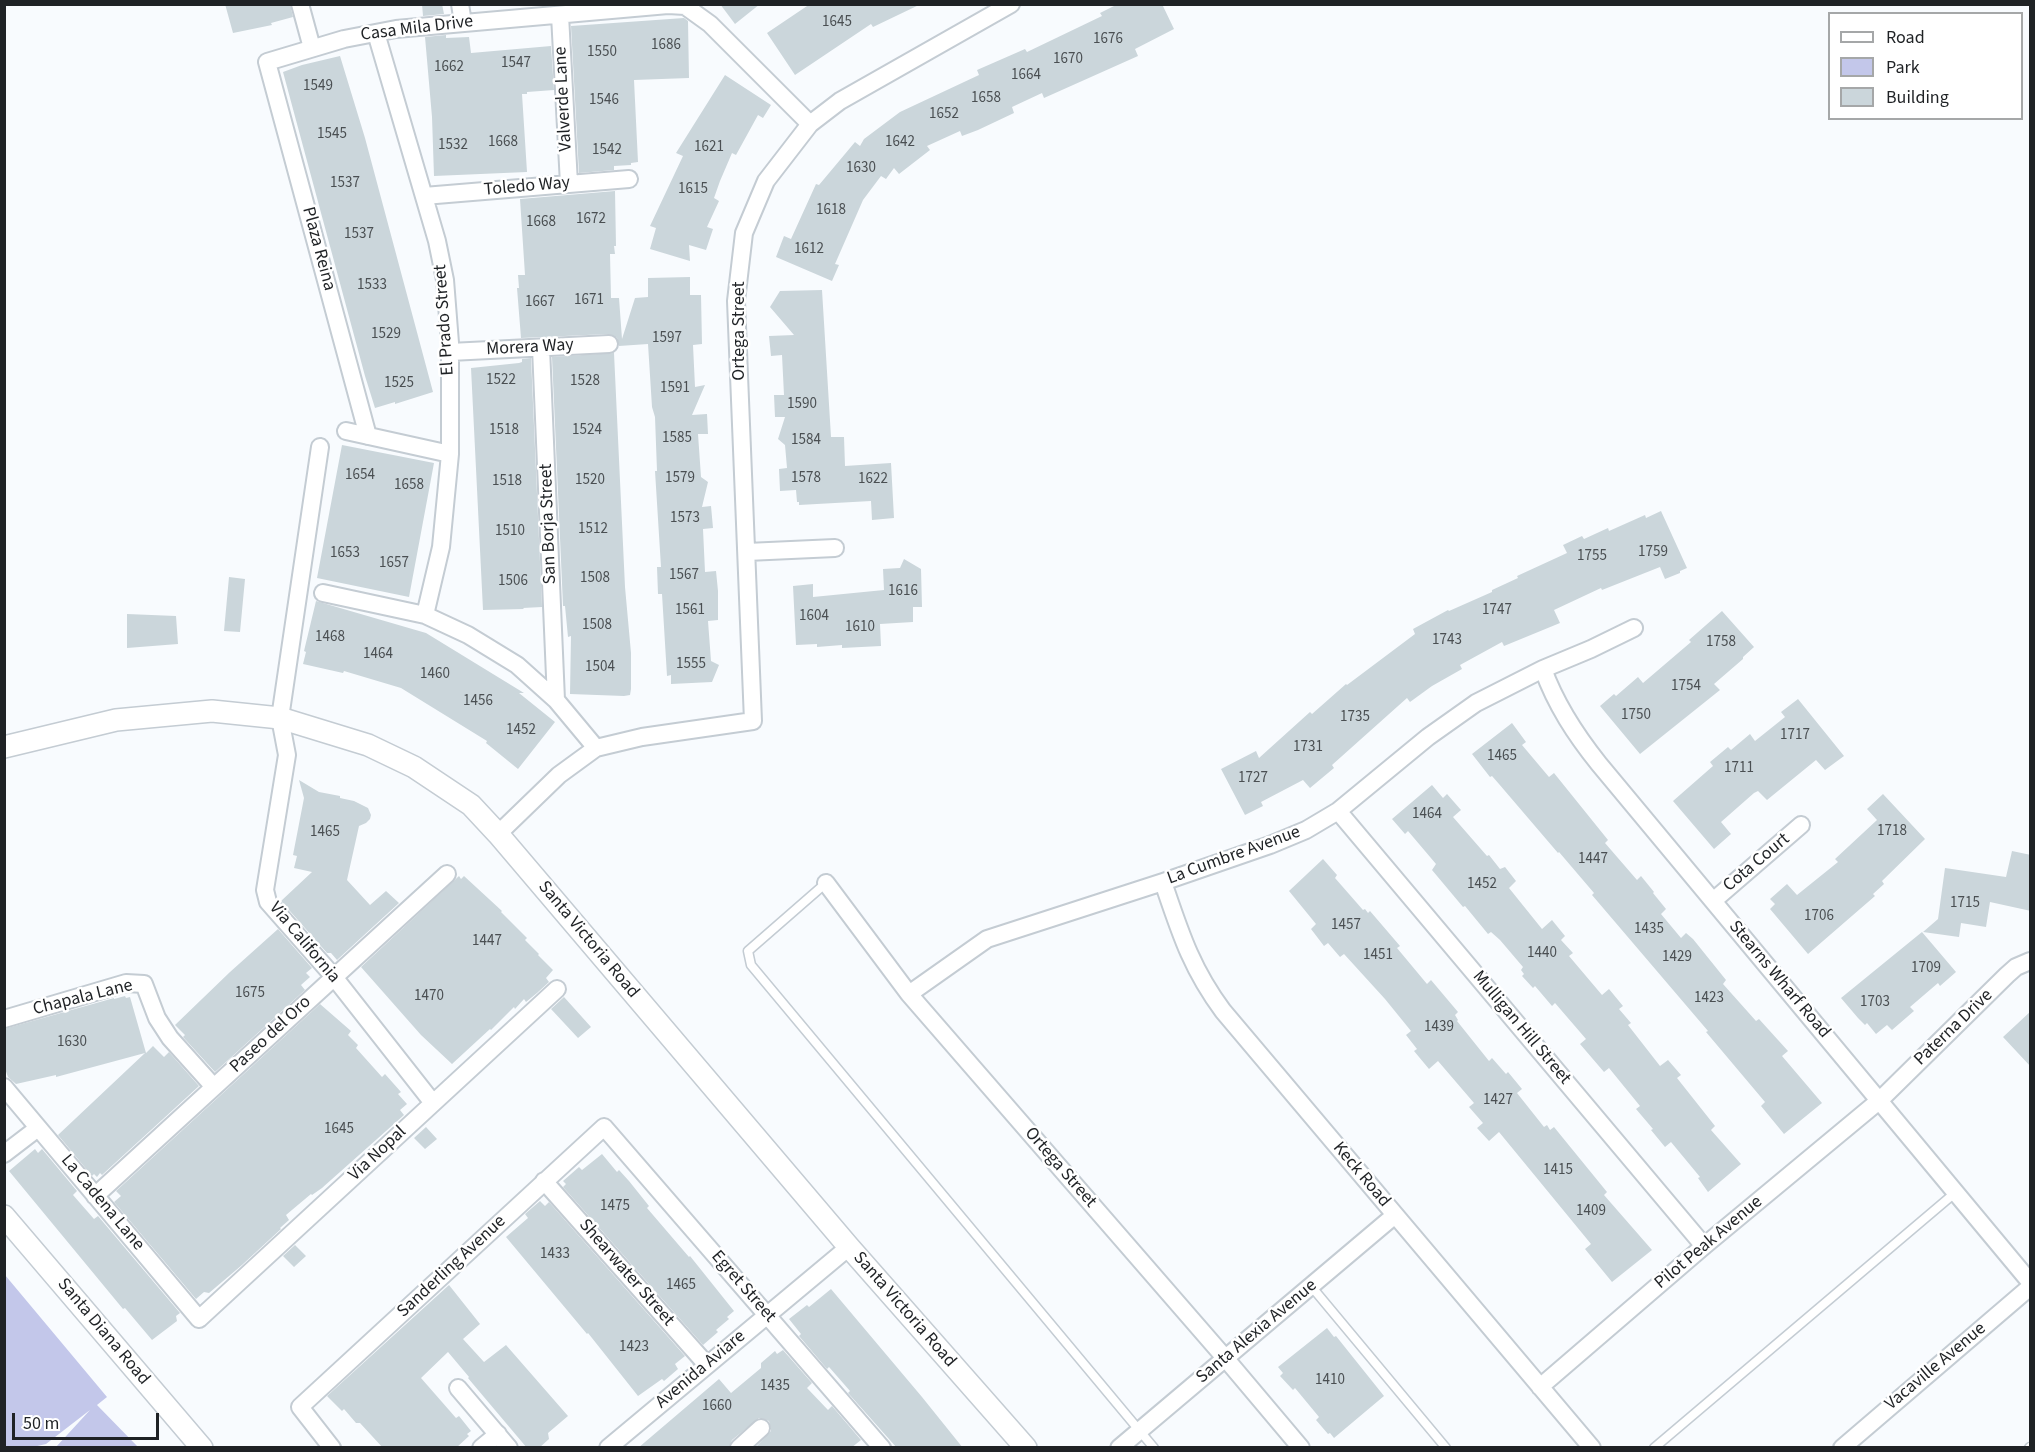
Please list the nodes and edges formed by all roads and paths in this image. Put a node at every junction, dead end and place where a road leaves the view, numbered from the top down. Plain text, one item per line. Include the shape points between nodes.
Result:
1 (300, 4) edge
2 (460, 4) edge
3 (1011, 4) edge
4 (685, 5) edge
5 (560, 15) junction
6 (463, 23) junction
7 (376, 33) junction
8 (312, 48) junction
9 (267, 62) joint
10 (810, 124) junction
11 (629, 178) dead end
12 (569, 184) junction
13 (424, 196) junction
14 (609, 344) dead end
15 (541, 348) junction
16 (450, 352) junction
17 (346, 431) dead end
18 (368, 436) junction
19 (321, 447) dead end
20 (450, 454) junction
21 (835, 548) dead end
22 (747, 552) junction
23 (323, 593) dead end
24 (425, 615) junction
25 (1634, 628) dead end
26 (1543, 669) junction
27 (556, 700) junction
28 (280, 718) junction
29 (4, 747) edge
30 (596, 748) junction
31 (1338, 811) junction
32 (1801, 825) dead end
33 (498, 834) junction
34 (447, 874) dead end
35 (1163, 882) junction
36 (826, 884) joint
37 (1713, 901) junction
38 (2031, 961) edge
39 (334, 977) junction
40 (557, 989) dead end
41 (909, 994) junction
42 (4, 1019) edge
43 (4, 1087) edge
44 (214, 1087) junction
45 (1880, 1100) junction
46 (433, 1103) junction
47 (604, 1127) joint
48 (38, 1128) junction
49 (4, 1154) edge
50 (544, 1181) junction
51 (1956, 1191) junction
52 (95, 1196) junction
53 (1395, 1215) junction
54 (4, 1216) edge
55 (1704, 1246) junction
56 (849, 1247) junction
57 (2031, 1282) edge
58 (1311, 1286) junction
59 (2031, 1287) edge
60 (767, 1315) junction
61 (199, 1319) joint
62 (1226, 1359) junction
63 (707, 1365) junction
64 (1540, 1387) junction
65 (458, 1388) dead end
66 (761, 1428) dead end
67 (1139, 1431) junction
68 (498, 1434) junction
69 (202, 1448) edge
70 (332, 1448) edge
71 (481, 1448) edge
72 (509, 1448) edge
73 (608, 1448) edge
74 (739, 1448) edge
75 (882, 1448) edge
76 (1026, 1448) edge
77 (1119, 1448) edge
78 (1154, 1448) edge
79 (1301, 1448) edge
80 (1446, 1448) edge
81 (1592, 1448) edge
82 (1654, 1448) edge
83 (1842, 1448) edge

1 - 8 street
2 - 6 street
3 - 10 street, Ortega Street via 840,101
4 - 5 street, Casa Mila Drive
4 - 10 street, Casa Mila Drive via 710,24
5 - 6 street, Casa Mila Drive
5 - 12 street, Valverde Lane
6 - 7 street, Casa Mila Drive
7 - 8 street, Casa Mila Drive
7 - 13 street, El Prado Street
8 - 9 street, Casa Mila Drive
9 - 18 street, Plaza Reina
10 - 22 street, Ortega Street via 766,181 744,233 736,301
11 - 12 street, Toledo Way
12 - 13 street, Toledo Way
13 - 16 street, El Prado Street via 445,280
14 - 15 street, Morera Way
15 - 16 street, Morera Way
15 - 27 street, San Borja Street
16 - 20 street, El Prado Street
17 - 18 street
18 - 20 street
19 - 28 street, Via California
20 - 24 street, El Prado Street via 441,547
21 - 22 street
22 - 30 street, Ortega Street via 753,721 642,737
23 - 24 street
24 - 27 street via 517,665
25 - 26 street, La Cumbre Avenue
26 - 31 street, La Cumbre Avenue via 1457,715
26 - 37 street, Stearns Wharf Road via 1556,702 1577,736
27 - 30 street
28 - 29 street, Santa Victoria Road via 212,711 116,720
28 - 33 street, Santa Victoria Road via 368,745 414,767 471,805
28 - 39 street, Via California via 287,755 265,890 268,902
30 - 33 street via 559,775
31 - 35 street, La Cumbre Avenue via 1270,845
31 - 55 street, Mulligan Hill Street
32 - 37 street, Cota Court
33 - 56 street, Santa Victoria Road
34 - 39 street, Paseo del Oro
35 - 41 street, La Cumbre Avenue via 987,939
35 - 53 street, Keck Road via 1184,944 1206,988
36 - 41 street, Ortega Street
36 - 67 lane via 747,951 751,965
37 - 45 street, Stearns Wharf Road
38 - 45 street, Paterna Drive via 2007,975
39 - 44 street, Paseo del Oro
39 - 46 street, Via California
40 - 46 street, Via Nopal
41 - 62 street, Ortega Street
42 - 44 street, Chapala Lane via 126,983 144,984 157,1018
43 - 48 street, La Cadena Lane
44 - 52 street, Paseo del Oro
45 - 51 street, Stearns Wharf Road
45 - 55 street, Pilot Peak Avenue
46 - 61 street, Via Nopal
47 - 50 street, Sanderling Avenue
47 - 60 street, Egret Street
48 - 49 street
48 - 52 street, La Cadena Lane
50 - 63 street, Shearwater Street
50 - 70 street, Sanderling Avenue via 300,1407
51 - 57 street, Stearns Wharf Road
51 - 82 lane
52 - 61 street, La Cadena Lane
53 - 58 street, Santa Alexia Avenue
53 - 64 street, Keck Road
54 - 69 street, Santa Diana Road
55 - 64 street, Pilot Peak Avenue
56 - 60 street, Avenida Aviare
56 - 76 street, Santa Victoria Road
58 - 62 street, Santa Alexia Avenue
58 - 80 lane
59 - 83 street, Vacaville Avenue
60 - 63 street, Avenida Aviare
60 - 75 street, Egret Street
62 - 67 street, Santa Alexia Avenue
62 - 79 street, Ortega Street
63 - 73 street, Avenida Aviare
64 - 81 street, Keck Road
65 - 68 street
66 - 74 street
67 - 77 street, Santa Alexia Avenue
67 - 78 lane
68 - 71 street
68 - 72 street

